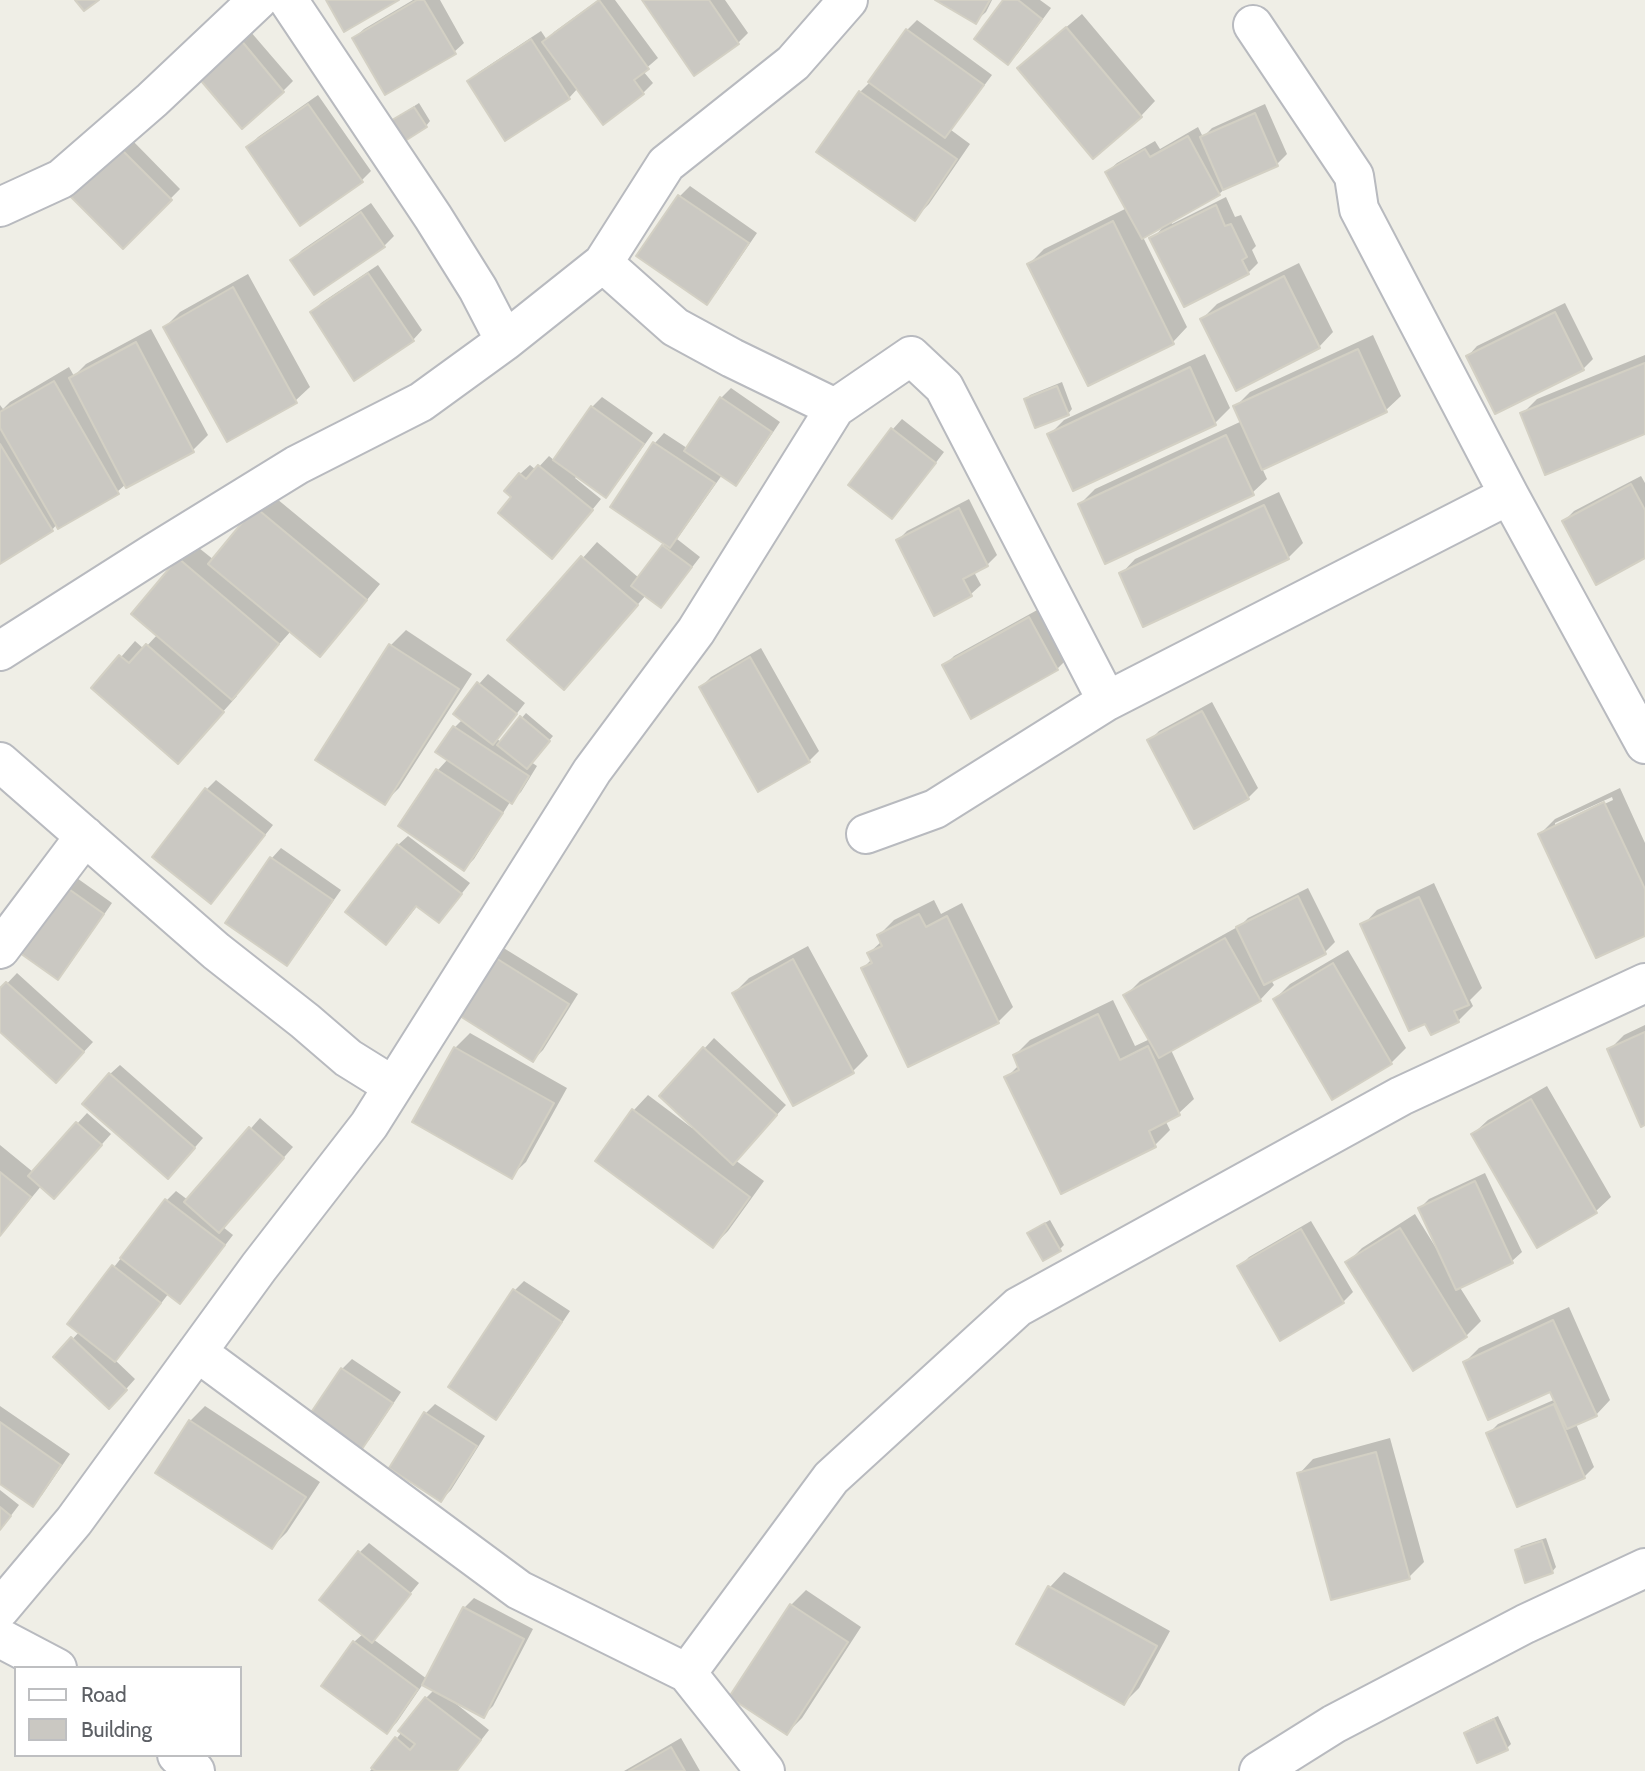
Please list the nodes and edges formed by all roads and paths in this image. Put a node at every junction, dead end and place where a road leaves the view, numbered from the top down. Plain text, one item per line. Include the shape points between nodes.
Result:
1 (258, 0) edge
2 (288, 0) edge
3 (848, 0) edge
4 (1253, 25) dead end
5 (0, 207) edge
6 (603, 263) junction
7 (505, 341) junction
8 (835, 408) junction
9 (1509, 495) junction
10 (0, 652) edge
11 (1107, 701) junction
12 (1645, 744) edge
13 (0, 762) edge
14 (866, 834) dead end
15 (85, 836) junction
16 (0, 949) edge
17 (1645, 983) edge
18 (393, 1086) junction
19 (197, 1352) junction
20 (1645, 1568) edge
21 (0, 1609) edge
22 (0, 1637) edge
23 (53, 1666) edge
24 (687, 1673) junction
25 (179, 1757) edge
26 (195, 1771) edge
27 (765, 1771) edge
28 (1259, 1771) edge

1 - 5 street via 61,179
2 - 7 street via 433,217
3 - 6 street via 793,63 666,164
4 - 9 street via 1354,176 1359,209
6 - 7 street
6 - 8 street via 675,327
7 - 10 street via 421,402 297,465
8 - 11 street via 911,356 944,387
8 - 18 street via 696,631 592,771
9 - 11 street
9 - 12 street
11 - 14 street via 935,809
13 - 15 street
15 - 16 street
15 - 18 street via 216,951 348,1058
17 - 24 street via 1401,1096 1018,1307 831,1478
18 - 19 street via 369,1125
19 - 21 street via 74,1521
19 - 24 street via 519,1590
20 - 28 street via 1525,1624 1334,1724
22 - 23 street
24 - 27 street
25 - 26 street

